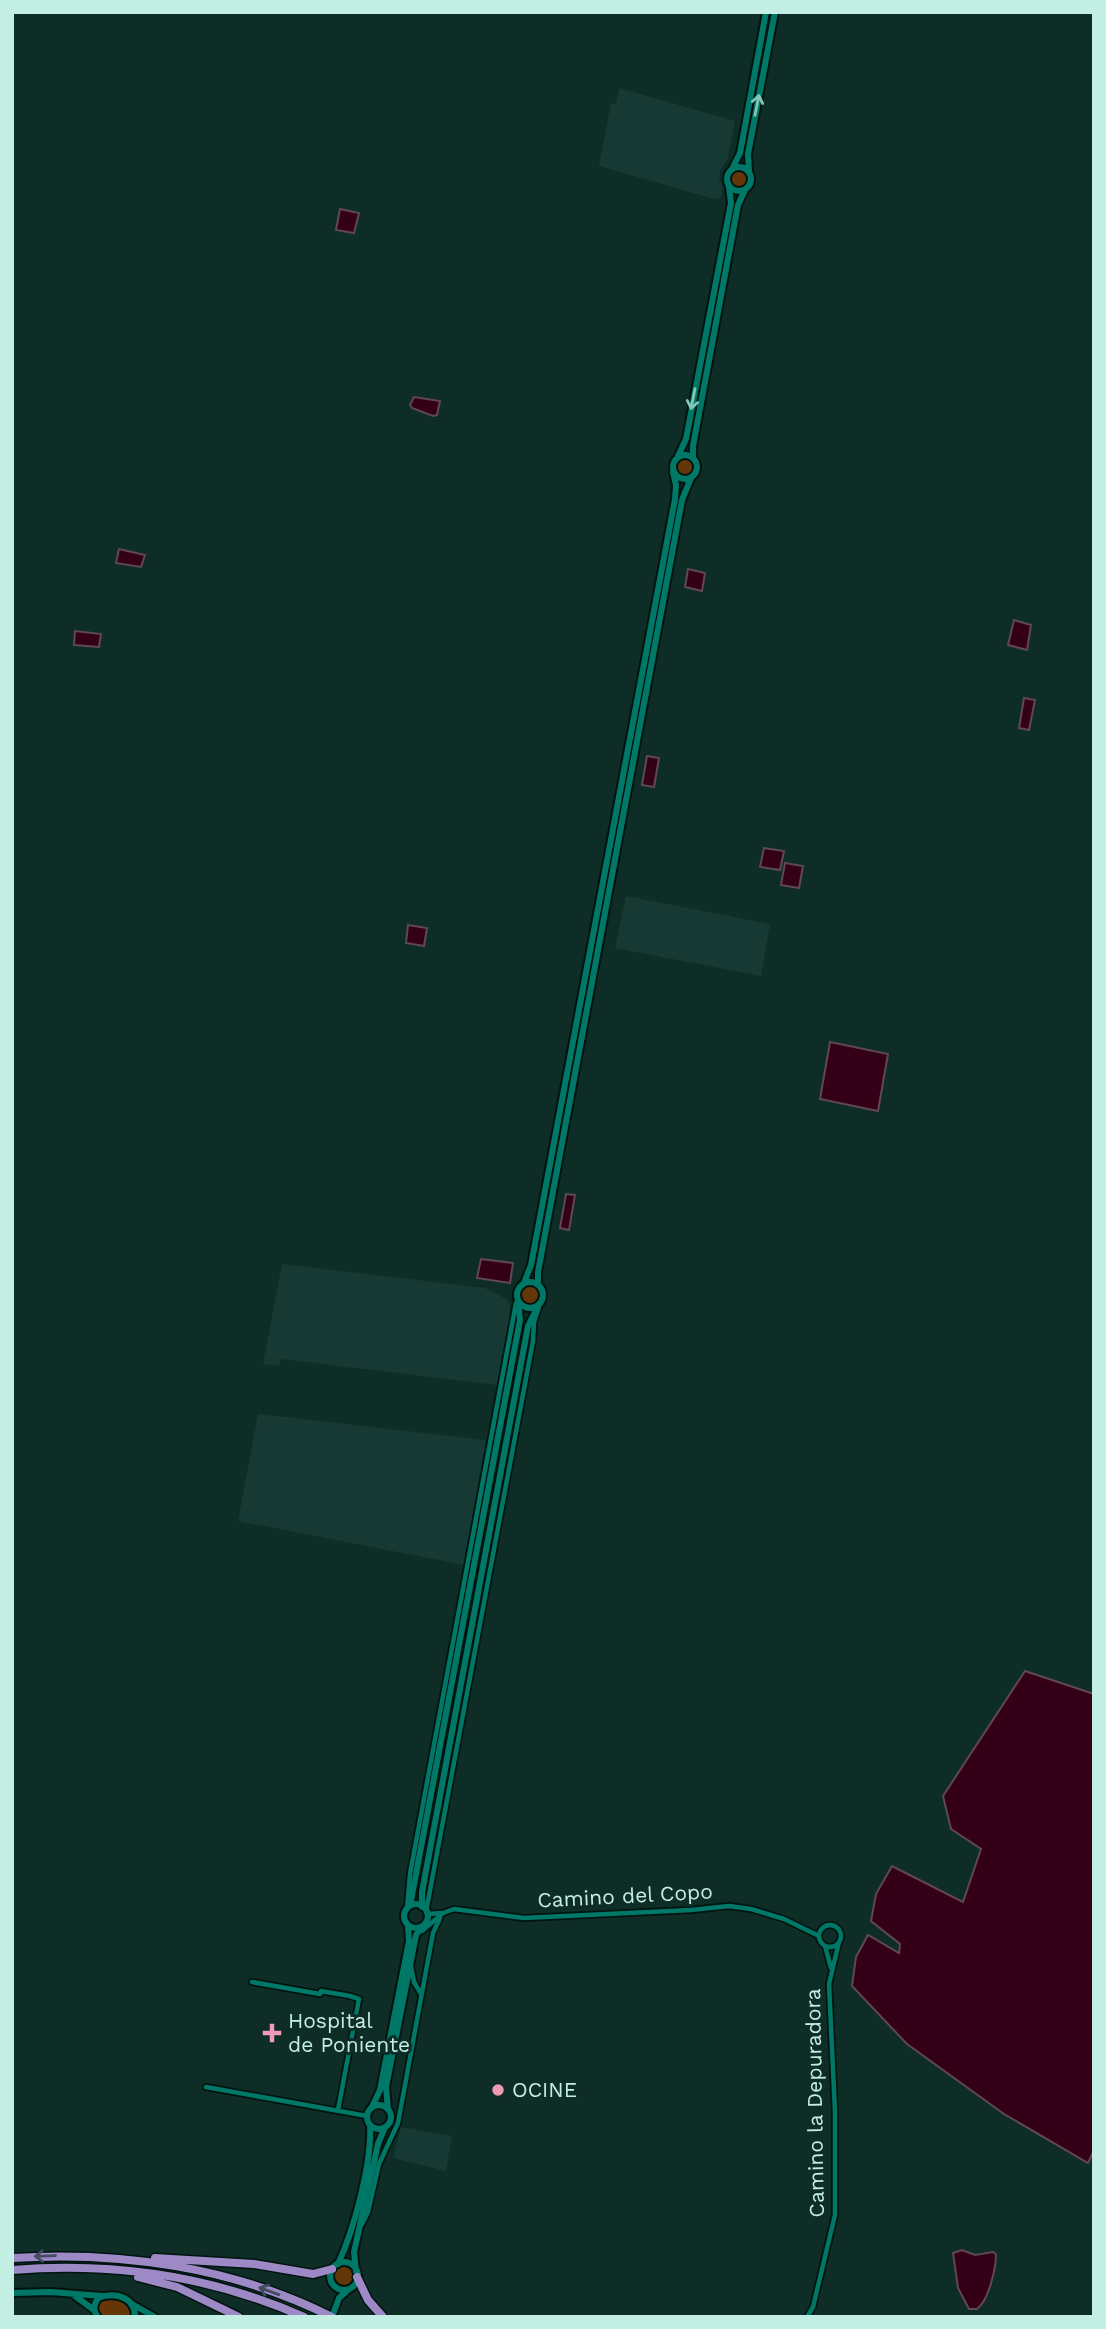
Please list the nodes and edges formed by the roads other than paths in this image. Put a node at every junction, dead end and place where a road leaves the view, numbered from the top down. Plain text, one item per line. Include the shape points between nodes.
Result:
1 (766, 12) edge
2 (775, 12) edge
3 (732, 169) junction
4 (749, 172) junction
5 (729, 187) junction
6 (745, 190) junction
7 (678, 456) junction
8 (693, 458) junction
9 (673, 472) junction
10 (691, 478) junction
11 (524, 1283) junction
12 (538, 1285) junction
13 (517, 1300) junction
14 (541, 1301) junction
15 (409, 1907) junction
16 (443, 1913) junction
17 (426, 1917) junction
18 (408, 1926) junction
19 (806, 1928) junction
20 (822, 1929) junction
21 (819, 1936) junction
22 (839, 1942) junction
23 (414, 1943) junction
24 (825, 1945) junction
25 (410, 1964) junction
26 (831, 1968) junction
27 (252, 1982) dead end
28 (422, 1995) junction
29 (206, 2087) dead end
30 (372, 2107) junction
31 (388, 2109) junction
32 (338, 2110) junction
33 (367, 2116) junction
34 (370, 2125) junction
35 (385, 2127) junction
36 (359, 2231) junction
37 (76, 2256) junction
38 (12, 2258) edge
39 (335, 2266) junction
40 (76, 2267) junction
41 (12, 2270) edge
42 (357, 2274) junction
43 (335, 2287) junction
44 (349, 2289) junction
45 (12, 2293) edge
46 (70, 2294) junction
47 (103, 2296) junction
48 (338, 2299) junction
49 (132, 2303) junction
50 (96, 2315) edge
51 (135, 2317) edge
52 (155, 2317) edge
53 (239, 2317) edge
54 (304, 2317) edge
55 (332, 2317) edge
56 (383, 2317) edge
57 (807, 2317) edge

1 - 3 main road via 740,153
4 -> 2 main road via 748,154
3 - 4 main road
3 - 5 main road via 726,178
4 - 6 main road via 751,183
5 - 6 main road via 736,192
5 -> 7 main road via 731,202 686,439
6 - 8 main road via 738,205
7 - 8 main road
7 - 9 main road
8 - 10 main road via 697,470
9 - 10 main road via 679,478
9 - 11 main road via 675,499
10 - 12 main road via 681,500
11 - 12 main road
11 - 13 main road
12 - 14 main road
13 - 14 main road via 528,1308
13 - 15 main road via 520,1320
14 - 17 main road via 527,1326 422,1892
15 - 17 main road
15 - 18 main road via 404,1916
16 - 17 street, Camino del Copo
16 - 19 street, Camino del Copo via 461,1909 524,1918 729,1906
16 - 28 street via 433,1933
17 - 18 main road via 415,1928
17 - 23 street
17 - 23 main road
18 - 30 main road via 409,1941 380,2090
19 - 20 street
19 - 21 street
20 - 21 street
20 - 22 street via 836,1928 841,1934
21 - 24 street
22 - 24 street
22 - 26 street, Camino la Depuradora
23 - 25 main road
24 - 26 street, Camino la Depuradora
25 - 28 street
25 - 31 main road via 386,2087
26 - 57 street, Camino la Depuradora via 835,2215
27 - 32 street via 359,1999
28 - 36 street via 398,2123 379,2164
29 - 32 street
30 - 31 main road
30 - 33 main road
31 - 35 main road via 391,2119
32 - 33 street
33 - 34 main road
34 - 35 main road
34 - 39 main road via 371,2143 349,2242
35 - 36 main road
36 - 42 main road via 354,2252
37 -> 38 highway
37 - 39 highway via 254,2264 313,2274
55 -> 37 highway via 256,2286 198,2270 142,2260
39 - 42 main road via 346,2263
39 - 43 main road via 331,2280
40 - 41 highway
40 - 53 highway via 159,2281
40 - 54 highway via 196,2281
42 - 44 main road
42 - 56 highway via 368,2300
43 - 44 main road
43 - 48 main road
44 - 48 main road
45 - 46 main road
46 - 47 main road
46 - 50 main road
47 - 49 main road via 116,2295
47 - 50 main road via 98,2298
48 - 55 main road
49 - 51 main road
49 - 52 main road

